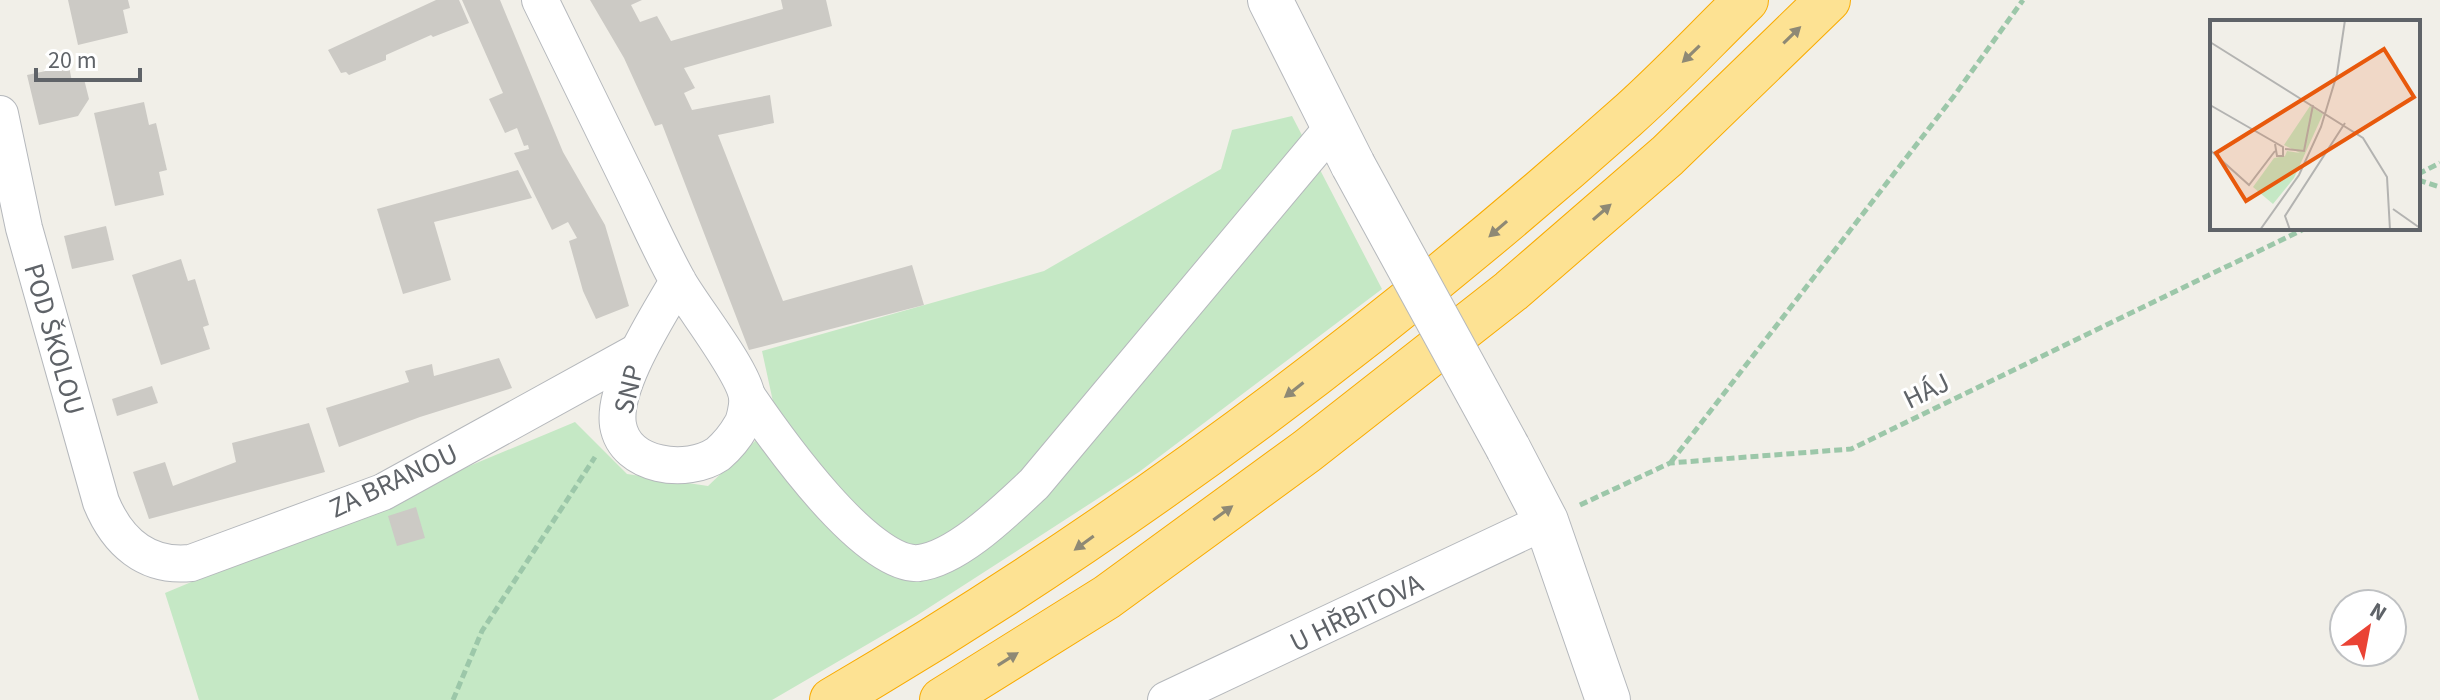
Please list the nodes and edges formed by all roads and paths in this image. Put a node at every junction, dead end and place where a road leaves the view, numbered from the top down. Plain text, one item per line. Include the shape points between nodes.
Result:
1 (540, 0) edge
2 (1270, 0) edge
3 (1746, 0) edge
4 (1828, 0) edge
5 (2023, 0) edge
6 (0, 114) edge
7 (1343, 146) junction
8 (2440, 163) edge
9 (2420, 173) edge
10 (2420, 181) edge
11 (2440, 187) edge
12 (12, 230) edge
13 (2302, 230) edge
14 (678, 281) junction
15 (637, 352) junction
16 (747, 396) junction
17 (617, 422) junction
18 (1670, 463) junction
19 (1546, 521) junction
20 (137, 551) joint
21 (453, 700) edge
22 (832, 700) edge
23 (942, 700) edge
24 (1166, 700) edge
25 (1608, 700) edge

1 - 14 street
2 - 7 street
3 -> 22 highway via 1628,116 1476,247 1265,413 1073,551
23 -> 4 highway via 1107,597 1307,451 1511,291 1667,156
5 - 18 path
6 - 12 street, POD ŠKOLOU
7 - 16 street via 1034,484 1000,515 936,558 917,563 891,557 860,536 778,441
7 - 19 street, bridge
8 - 9 path
10 - 11 path
12 - 20 street, POD ŠKOLOU via 101,502 110,524
13 - 18 path, HÁJ via 1851,449
14 - 15 street, SNP
14 - 16 street
15 - 17 street, SNP
15 - 20 street, ZA BRANOU via 383,492 191,563 166,563
16 - 17 street, SNP via 743,423 718,454 684,464 655,463 632,452
17 - 21 path via 482,631
18 - 19 path, HÁJ
19 - 24 street, U HŘBITOVA
19 - 25 street

